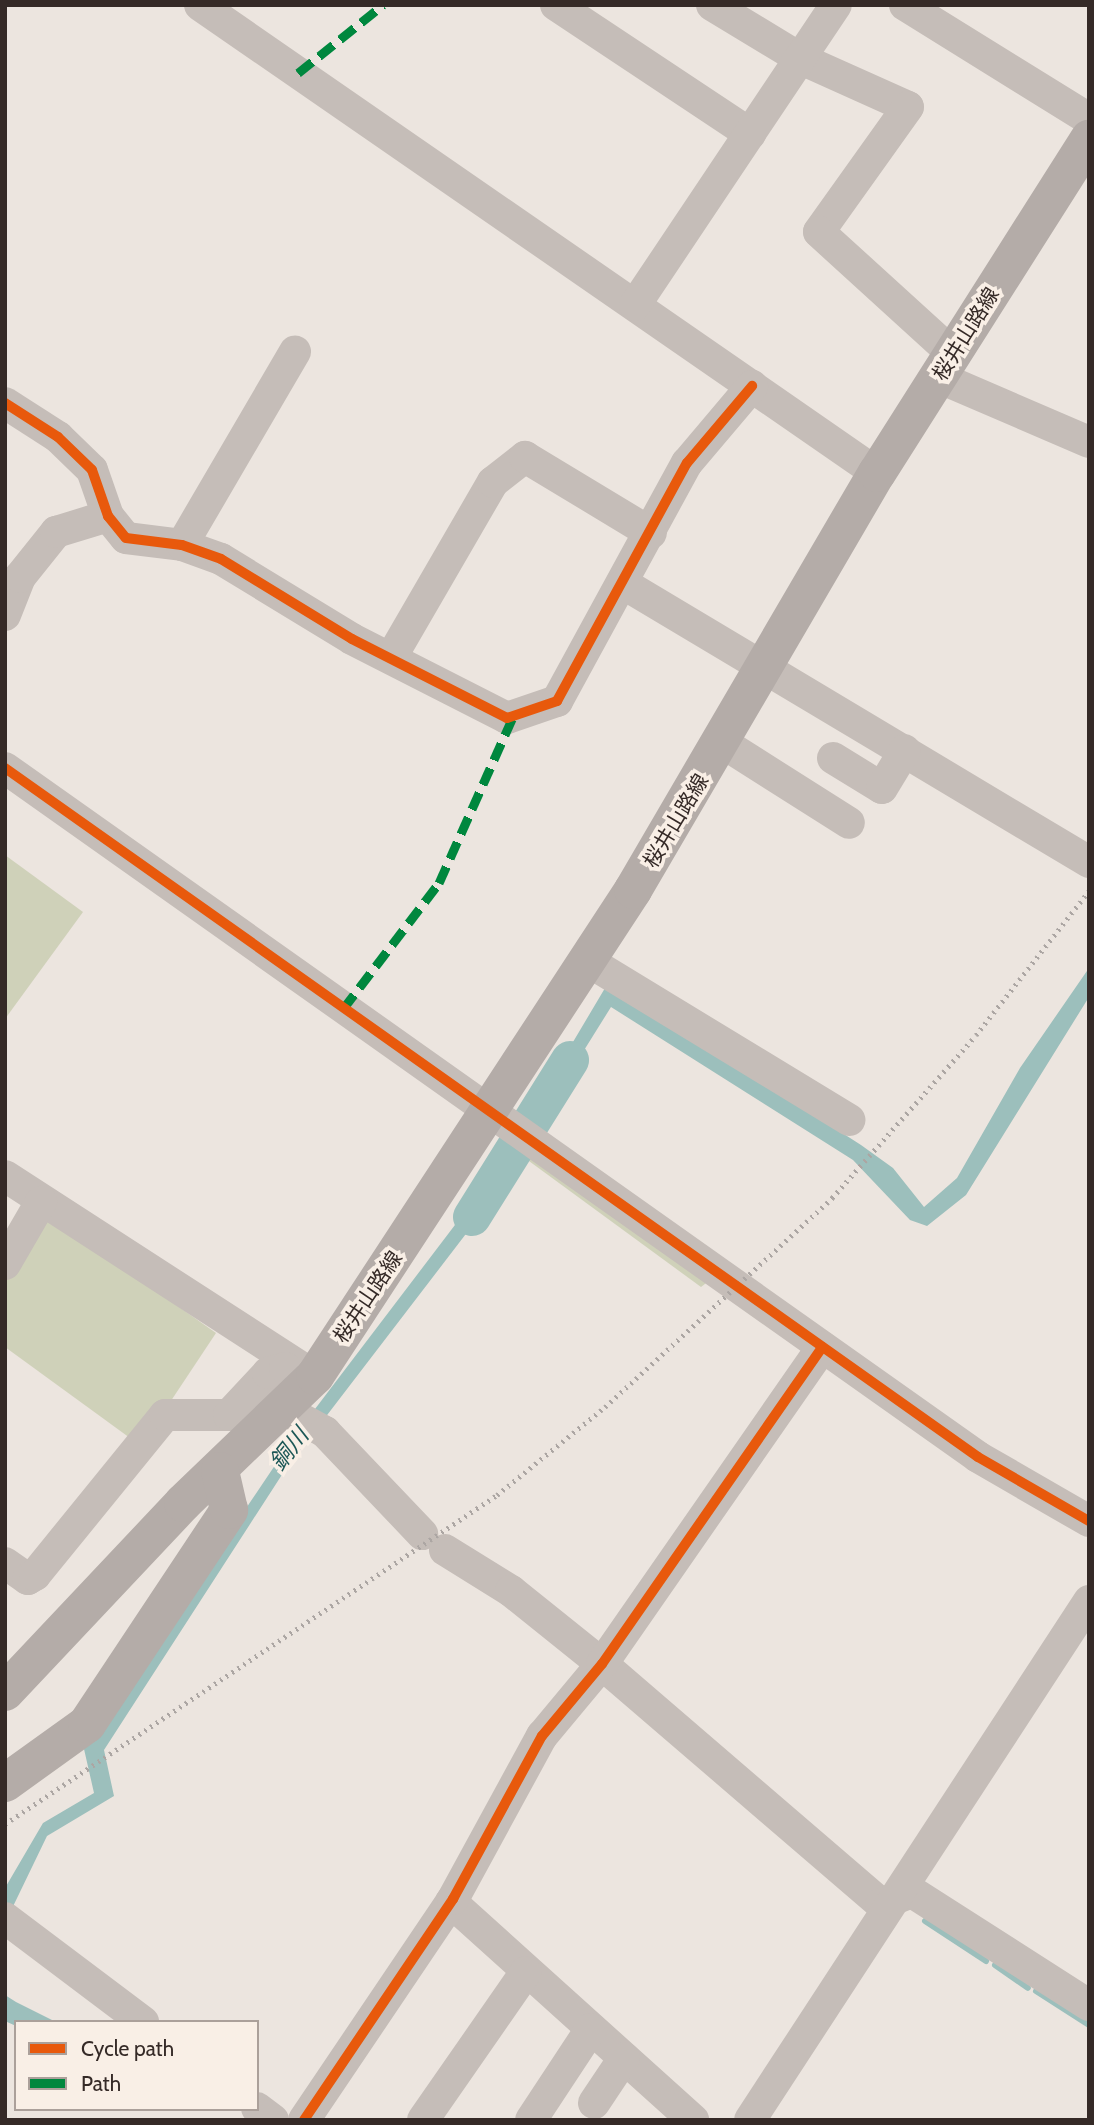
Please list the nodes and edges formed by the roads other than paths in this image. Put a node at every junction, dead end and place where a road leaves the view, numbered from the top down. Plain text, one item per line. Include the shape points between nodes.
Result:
1 (200, 5) edge
2 (556, 5) edge
3 (712, 5) edge
4 (836, 5) edge
5 (905, 5) edge
6 (801, 59) junction
7 (1089, 119) edge
8 (750, 134) junction
9 (1089, 139) edge
10 (635, 305) junction
11 (295, 352) dead end
12 (946, 365) junction
13 (752, 386) junction
14 (5, 403) edge
15 (1089, 442) edge
16 (877, 473) junction
17 (108, 516) junction
18 (651, 533) junction
19 (182, 545) junction
20 (624, 584) junction
21 (5, 615) edge
22 (392, 656) junction
23 (770, 667) junction
24 (723, 743) junction
25 (905, 750) junction
26 (833, 758) dead end
27 (5, 768) edge
28 (849, 823) dead end
29 (1089, 862) edge
30 (588, 961) junction
31 (492, 1115) junction
32 (849, 1120) dead end
33 (5, 1176) edge
34 (41, 1202) junction
35 (5, 1264) edge
36 (822, 1346) junction
37 (302, 1389) junction
38 (220, 1471) junction
39 (1089, 1521) edge
40 (5, 1563) edge
41 (1089, 1601) edge
42 (601, 1664) junction
43 (11, 1686) edge
44 (5, 1783) edge
45 (899, 1897) junction
46 (451, 1902) junction
47 (5, 1917) edge
48 (526, 1972) junction
49 (1089, 2005) edge
50 (140, 2020) edge
51 (591, 2029) junction
52 (624, 2058) junction
53 (594, 2103) dead end
54 (304, 2120) edge
55 (423, 2120) edge
56 (531, 2120) edge
57 (693, 2120) edge
58 (750, 2120) edge

1 - 10 street
2 - 8 street
3 - 6 street
4 - 6 street
5 - 7 street
6 - 8 street
6 - 12 street via 908,107 819,232
8 - 10 street
9 - 12 main road, 桜井山路線
10 - 13 street
11 - 19 street
12 - 15 street
12 - 16 main road, 桜井山路線
13 - 16 street
13 - 18 street via 687,463
14 - 17 street via 58,437 92,470
16 - 23 main road, 桜井山路線
17 - 19 street via 126,538
17 - 21 street via 56,532 20,577
18 - 20 street
18 - 22 street via 525,457 493,482
19 - 22 street via 221,559 352,639
20 - 22 street via 557,701 546,709 508,718
20 - 23 street
23 - 24 main road, 桜井山路線
23 - 25 street
24 - 28 street
24 - 30 main road, 桜井山路線
25 - 26 street via 882,788
25 - 29 street
27 - 31 street
30 - 31 main road, 桜井山路線
30 - 32 street
31 - 36 street
31 - 37 main road, 桜井山路線
33 - 34 street
34 - 35 street
34 - 37 street
36 - 39 street via 978,1457
36 - 42 street
37 - 38 main road, 桜井山路線
37 - 40 street via 285,1368 268,1373 229,1415 165,1415 35,1575 28,1579
37 - 42 street via 325,1432 433,1542 511,1591
38 - 43 main road, 桜井山路線
38 - 44 main road via 229,1510 87,1724
41 - 45 street
42 - 45 street via 881,1904
42 - 46 street via 542,1736
45 - 49 street via 912,1892
45 - 58 street
46 - 48 street
46 - 54 street
47 - 50 street
48 - 51 street
48 - 55 street
51 - 52 street
51 - 56 street
52 - 53 street
52 - 57 street

